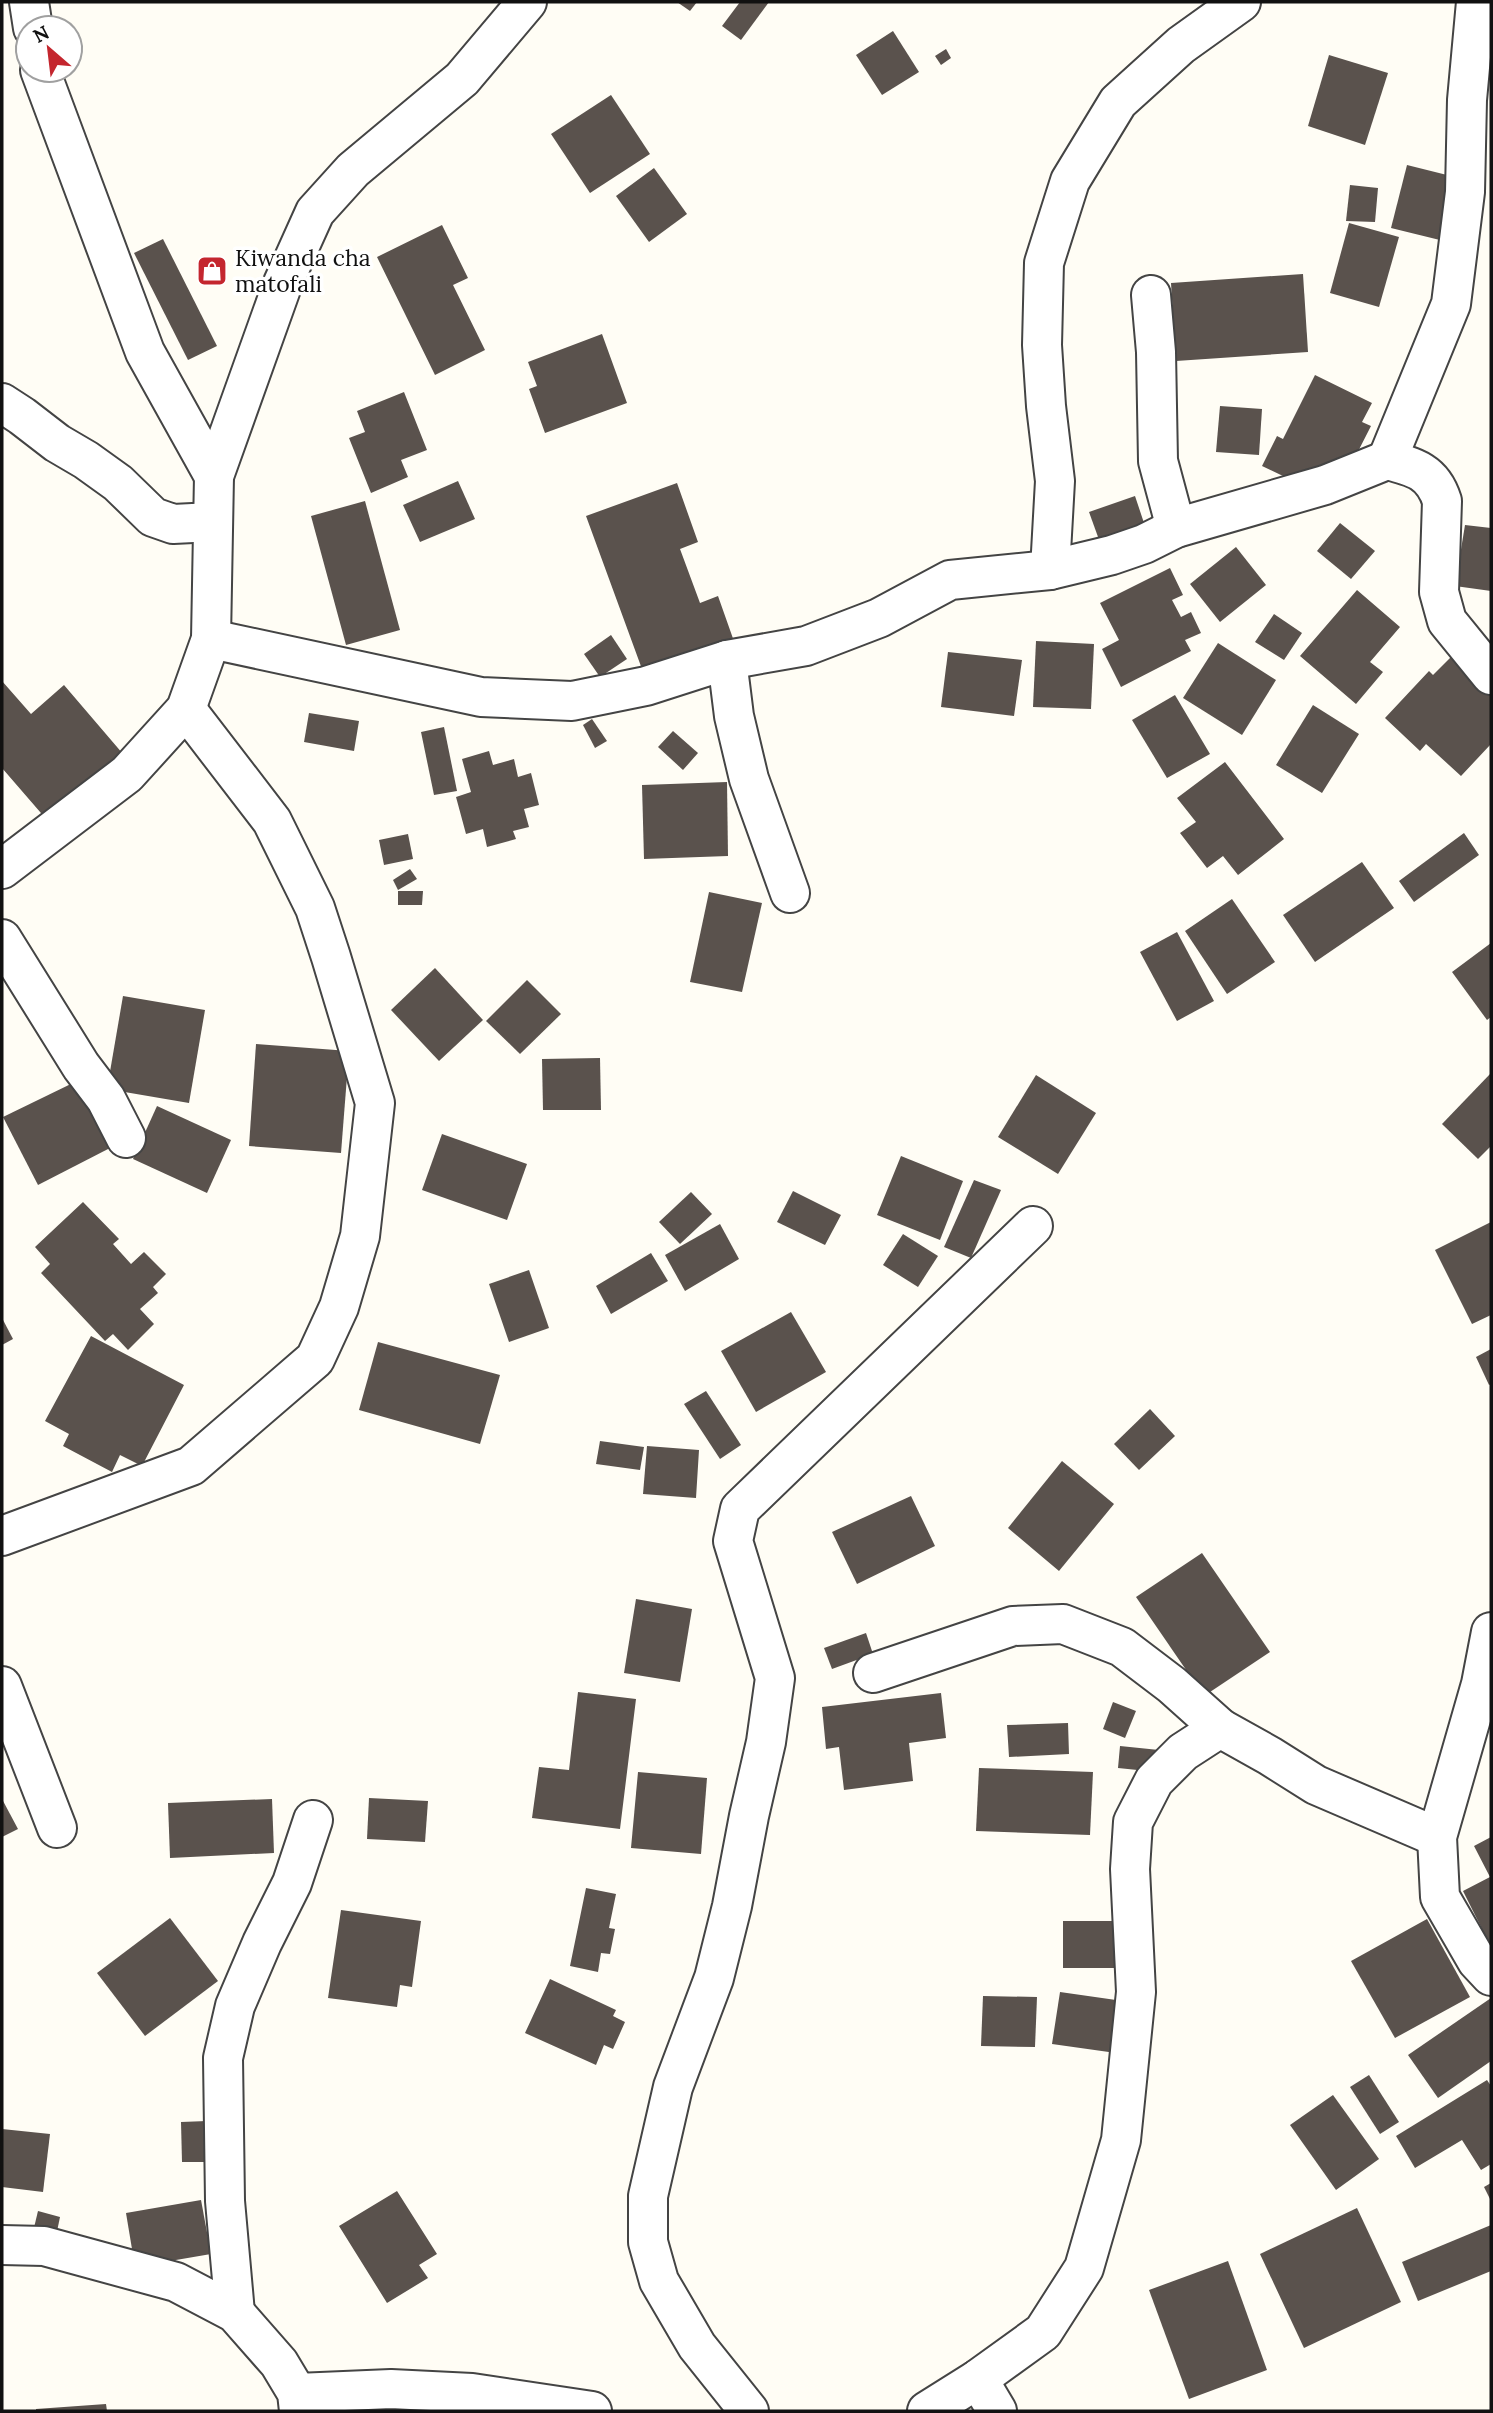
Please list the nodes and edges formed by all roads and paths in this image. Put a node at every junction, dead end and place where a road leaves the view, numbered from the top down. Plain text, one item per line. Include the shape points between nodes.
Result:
1 (527, 2) edge
2 (1241, 2) edge
3 (1476, 2) edge
4 (45, 84) edge
5 (1152, 295) dead end
6 (2, 403) edge
7 (1387, 460) junction
8 (214, 475) junction
9 (213, 522) junction
10 (1176, 528) junction
11 (1050, 570) junction
12 (211, 639) junction
13 (727, 660) junction
14 (1491, 675) edge
15 (186, 709) junction
16 (2, 869) edge
17 (790, 893) dead end
18 (2, 939) edge
19 (126, 1138) dead end
20 (1033, 1226) dead end
21 (2, 1536) edge
22 (1491, 1632) edge
23 (873, 1673) dead end
24 (2, 1686) edge
25 (1220, 1728) junction
26 (313, 1820) dead end
27 (57, 1828) dead end
28 (1437, 1837) junction
29 (1491, 1976) edge
30 (2, 2245) edge
31 (234, 2313) junction
32 (988, 2395) edge
33 (298, 2402) edge
34 (592, 2411) edge
35 (749, 2411) edge
36 (927, 2411) edge

1 - 8 street via 463,79 353,170 315,212 283,283
2 - 11 street via 1181,45 1118,102 1070,181 1044,263 1042,345 1055,481
3 - 7 street via 1465,192 1451,304
4 - 8 street via 145,352
5 - 10 street via 1158,461
6 - 9 street via 118,483 153,517 173,524
7 - 10 street via 1325,485
7 - 14 street via 1410,466 1438,487 1442,501 1439,592 1447,621
8 - 9 street
9 - 12 street
10 - 11 street via 1133,548
11 - 13 street via 950,579 879,618 806,646
12 - 13 street via 481,697 572,701 646,686
12 - 15 street
13 - 17 street via 749,779
15 - 16 street via 127,774
15 - 21 street via 271,821 315,908 375,1103 360,1236 339,1307 315,1359 191,1466
18 - 19 street via 106,1098
20 - 35 street via 740,1509 733,1541 775,1678 732,1906 714,1978 673,2087 648,2196 648,2242 659,2281 697,2346
22 - 28 street via 1481,1684
23 - 25 street via 1013,1626 1063,1624 1122,1647
24 - 27 street
25 - 28 street via 1316,1785
25 - 32 street via 1183,1752 1154,1781 1133,1822 1130,1869 1136,1992 1121,2140 1083,2268 1043,2332
26 - 31 street via 292,1883 235,2006 223,2057 225,2201
28 - 29 street via 1440,1897 1477,1961
30 - 31 street via 44,2246 176,2282
31 - 33 street via 279,2363
32 - 36 street
33 - 34 street via 391,2389 472,2393

